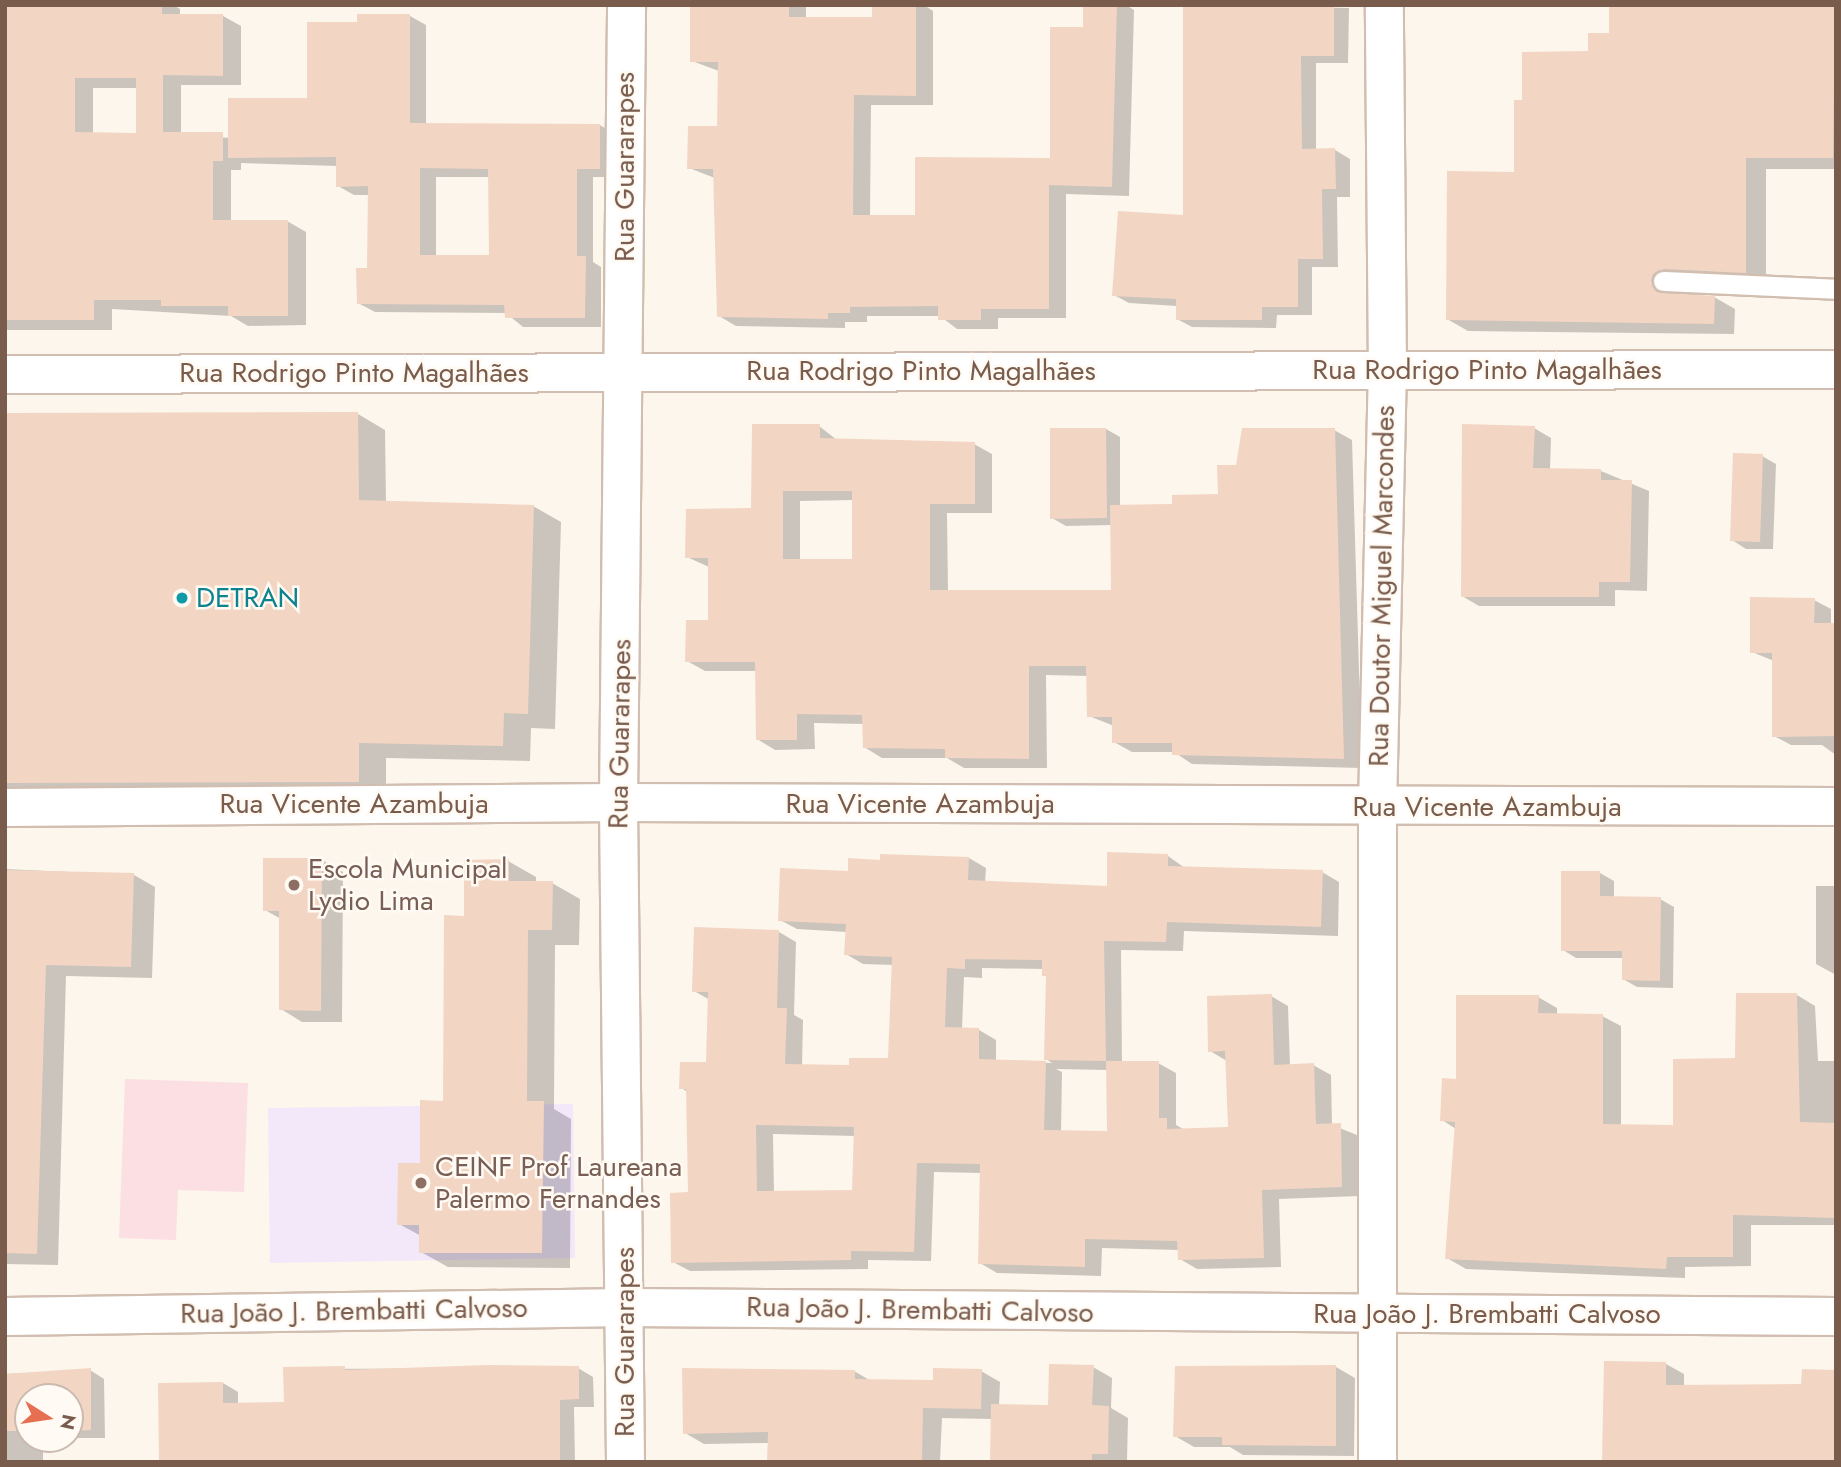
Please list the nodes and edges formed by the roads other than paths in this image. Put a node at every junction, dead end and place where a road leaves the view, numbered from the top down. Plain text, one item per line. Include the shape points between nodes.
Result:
1 (626, 5) edge
2 (1384, 5) edge
3 (1663, 281) dead end
4 (1836, 289) edge
5 (1836, 369) edge
6 (1387, 371) junction
7 (625, 372) junction
8 (5, 374) edge
9 (618, 802) junction
10 (1836, 806) edge
11 (5, 807) edge
12 (1377, 807) junction
13 (626, 1307) junction
14 (1376, 1314) junction
15 (5, 1316) edge
16 (1836, 1316) edge
17 (625, 1462) edge
18 (1377, 1462) edge

1 - 7 street, Rua Guararapes
2 - 6 street, Rua Doutor Miguel Marcondes
3 - 4 lane
5 - 6 street, Rua Rodrigo Pinto Magalhães
6 - 7 street, Rua Rodrigo Pinto Magalhães
6 - 12 street, Rua Doutor Miguel Marcondes
7 - 8 street, Rua Rodrigo Pinto Magalhães
7 - 9 street, Rua Guararapes
9 - 11 street, Rua Vicente Azambuja
9 - 12 street, Rua Vicente Azambuja
9 - 13 street, Rua Guararapes
10 - 12 street, Rua Vicente Azambuja
12 - 14 street, Rua Doutor Miguel Marcondes
13 - 14 street, Rua João J. Brembatti Calvoso
13 - 15 street, Rua João J. Brembatti Calvoso
13 - 17 street, Rua Guararapes
14 - 16 street, Rua João J. Brembatti Calvoso
14 - 18 street, Rua Doutor Miguel Marcondes

